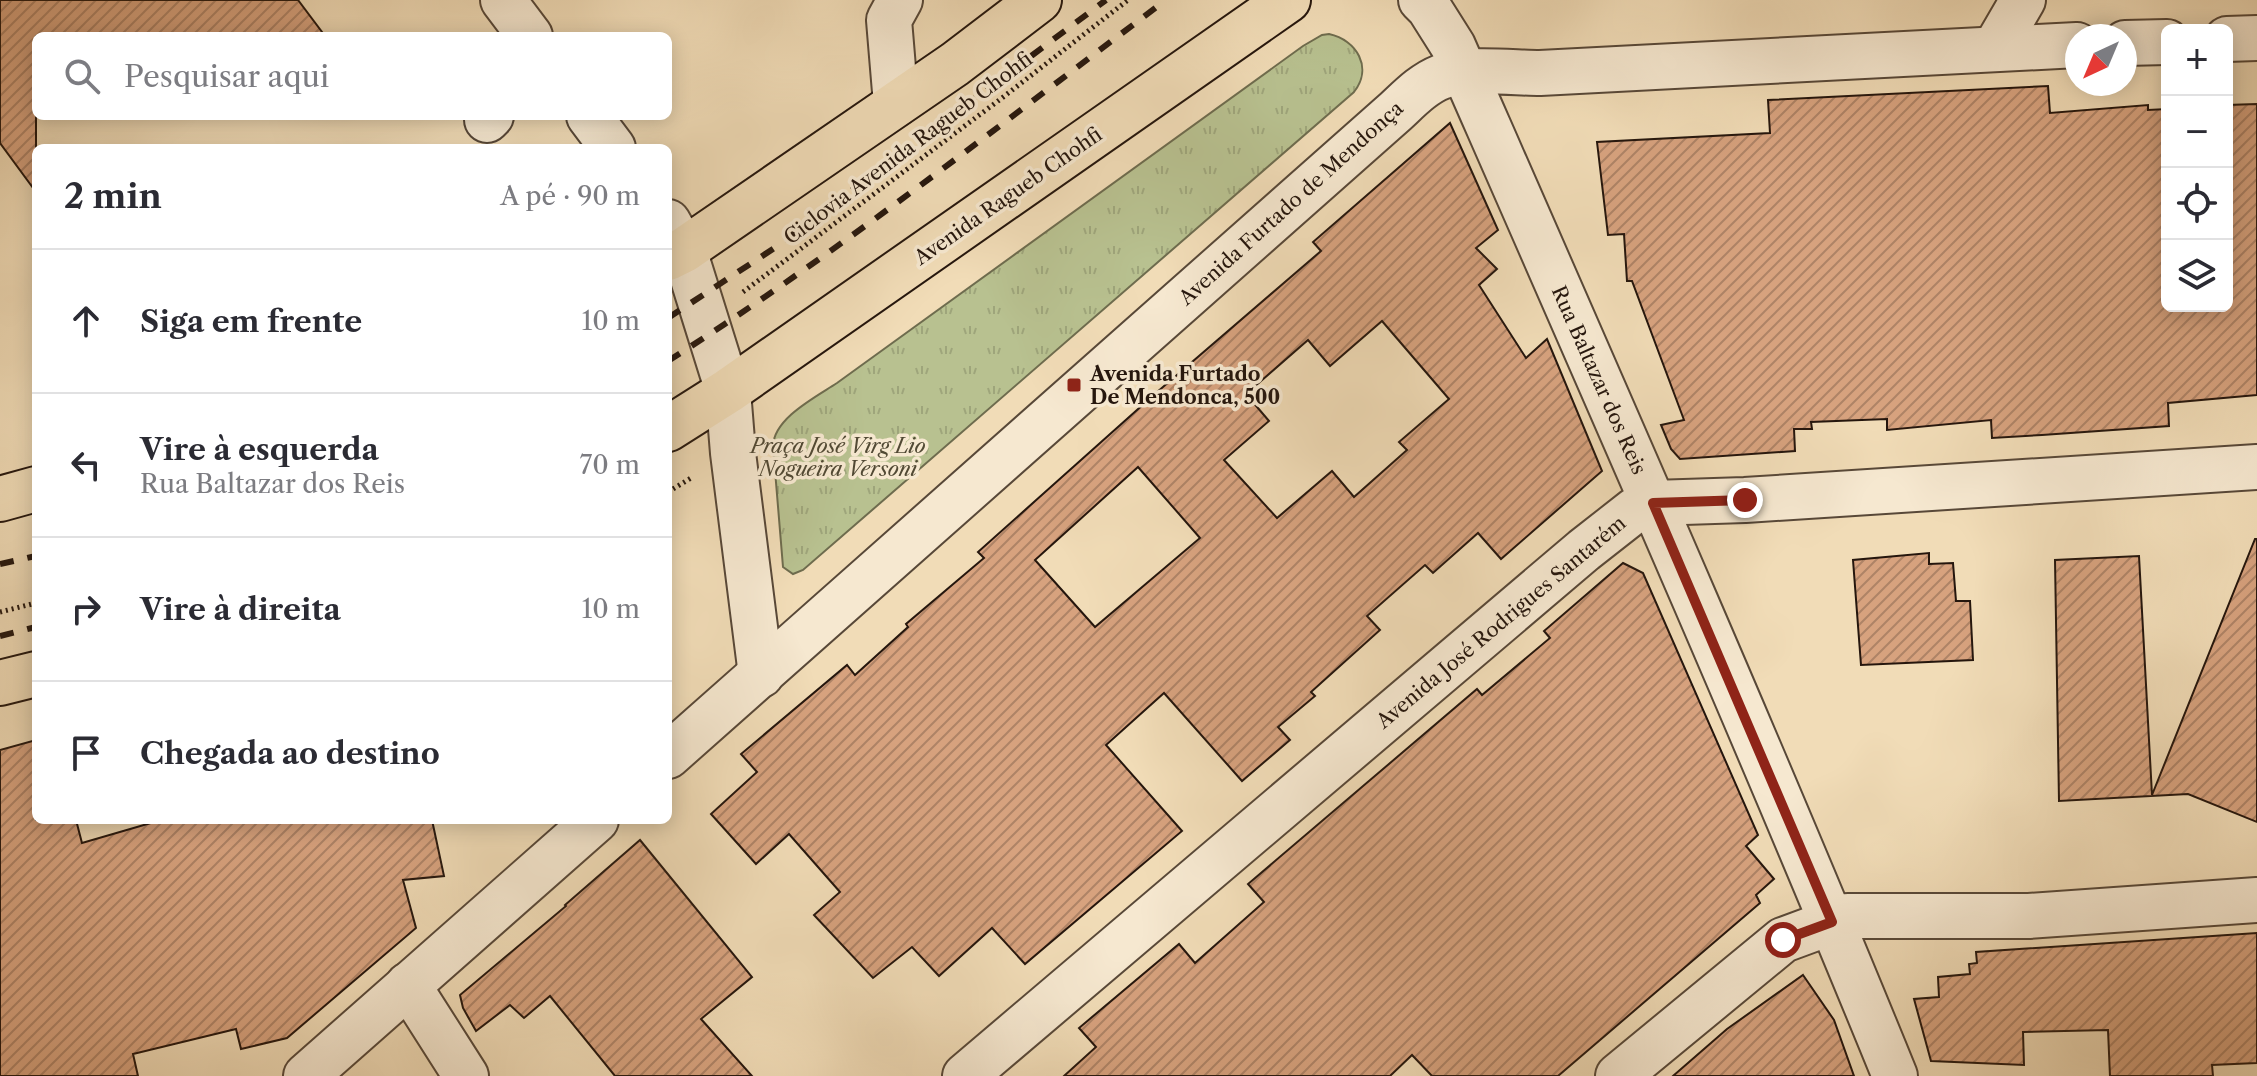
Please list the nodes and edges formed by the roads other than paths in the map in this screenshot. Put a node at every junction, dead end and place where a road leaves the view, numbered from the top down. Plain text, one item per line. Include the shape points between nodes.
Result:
1 (503, 0) edge
2 (900, 0) edge
3 (1039, 0) edge
4 (1288, 0) edge
5 (1421, 0) edge
6 (2023, 0) edge
7 (527, 32) edge
8 (2257, 38) edge
9 (2233, 39) edge
10 (2161, 42) edge
11 (2137, 43) edge
12 (2065, 45) edge
13 (1995, 48) junction
14 (1464, 73) junction
15 (896, 104) junction
16 (592, 120) edge
17 (610, 144) edge
18 (673, 244) edge
19 (728, 391) junction
20 (672, 426) edge
21 (2257, 467) edge
22 (32, 490) edge
23 (0, 499) edge
24 (1653, 503) junction
25 (32, 675) edge
26 (761, 675) junction
27 (0, 683) edge
28 (672, 753) edge
29 (591, 824) edge
30 (2257, 900) edge
31 (1832, 922) junction
32 (408, 985) junction
33 (306, 1076) edge
34 (466, 1076) edge
35 (965, 1076) edge
36 (1618, 1076) edge
37 (1895, 1076) edge

1 - 7 street
2 - 15 street via 889,20
3 - 15 highway
4 - 19 highway, Avenida Ragueb Chohfi
5 - 14 street, Rua Baltazar dos Reis via 1453,46
6 - 13 street
8 - 9 street
10 - 11 street
12 - 13 street, Avenida Furtado de Mendonça
13 - 14 street, Avenida Furtado de Mendonça
14 - 24 street, Rua Baltazar dos Reis
14 - 26 street, Avenida Furtado de Mendonça via 1442,76 1421,89
15 - 18 highway
16 - 17 street
18 - 19 street via 705,317
19 - 20 highway, Avenida Ragueb Chohfi
19 - 26 street
21 - 24 street, Avenida José Rodrigues Santarém
22 - 23 highway
24 - 31 street, Rua Baltazar dos Reis
24 - 35 street, Avenida José Rodrigues Santarém via 1635,510 1584,550
25 - 27 highway
26 - 28 street, Avenida Furtado de Mendonça
29 - 32 street
30 - 31 street via 2029,916 1848,916
31 - 36 street via 1783,940
31 - 37 street, Rua Baltazar dos Reis
32 - 33 street
32 - 34 street

